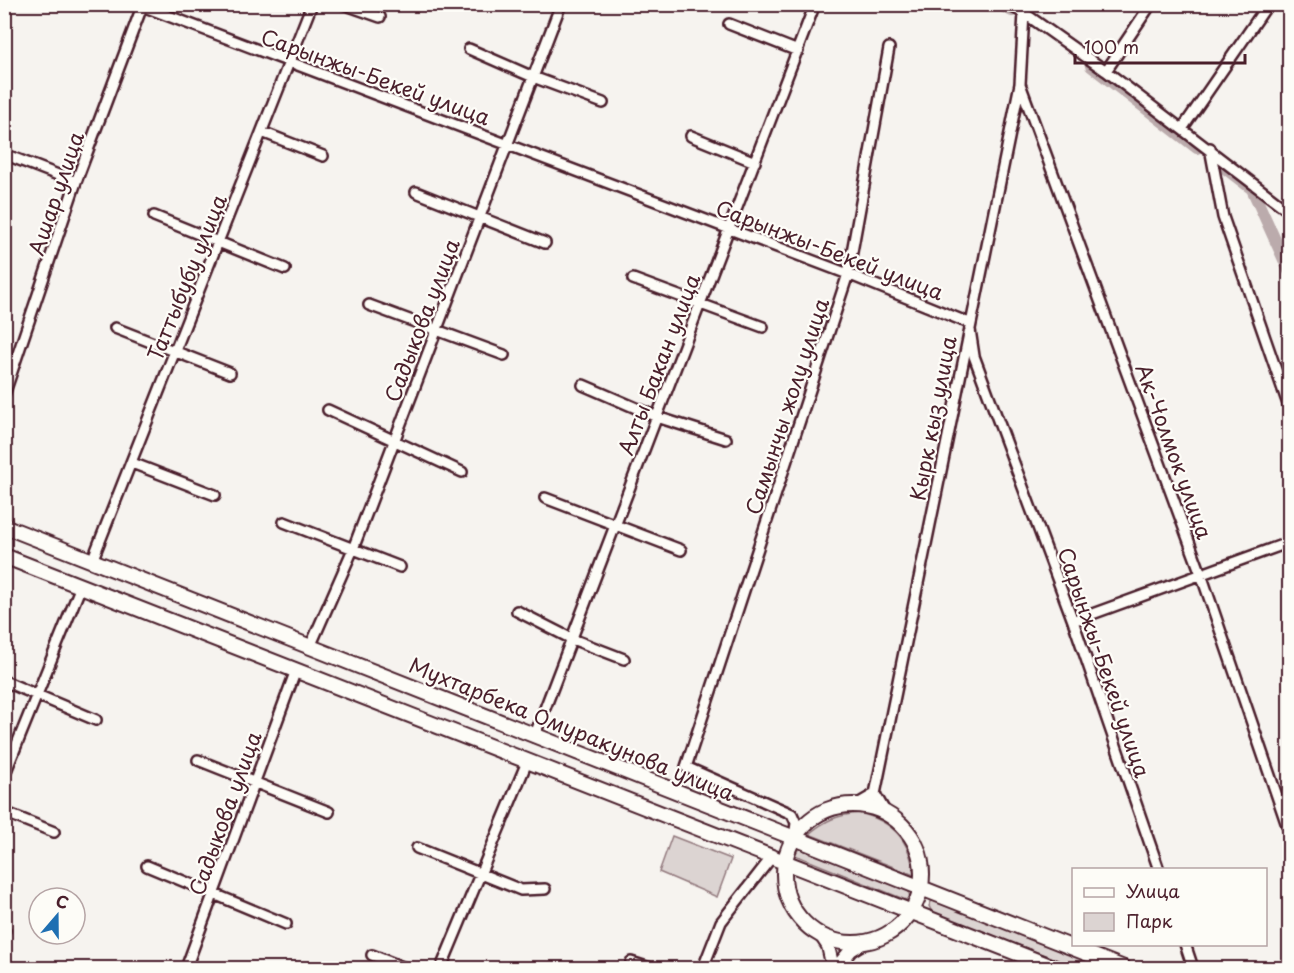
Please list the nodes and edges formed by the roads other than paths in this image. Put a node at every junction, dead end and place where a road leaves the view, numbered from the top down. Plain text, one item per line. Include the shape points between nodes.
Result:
1 (7, 4) edge
2 (312, 4) edge
3 (343, 4) edge
4 (561, 4) edge
5 (815, 4) edge
6 (1007, 4) edge
7 (1151, 4) edge
8 (1268, 4) edge
9 (141, 5) edge
10 (1026, 9) edge
11 (4, 12) edge
12 (380, 17) dead end
13 (729, 24) dead end
14 (889, 48) dead end
15 (469, 49) dead end
16 (798, 51) junction
17 (289, 64) junction
18 (1106, 71) junction
19 (533, 77) junction
20 (1020, 84) junction
21 (603, 103) dead end
22 (1182, 129) junction
23 (262, 132) junction
24 (691, 136) dead end
25 (507, 144) junction
26 (1210, 148) junction
27 (4, 154) edge
28 (323, 156) dead end
29 (755, 162) junction
30 (76, 182) junction
31 (416, 192) dead end
32 (1290, 212) edge
33 (154, 216) dead end
34 (480, 218) junction
35 (729, 230) junction
36 (219, 241) junction
37 (544, 243) dead end
38 (285, 269) dead end
39 (848, 274) junction
40 (633, 279) dead end
41 (369, 305) dead end
42 (700, 306) junction
43 (969, 322) junction
44 (763, 327) dead end
45 (115, 328) dead end
46 (436, 331) junction
47 (175, 352) junction
48 (504, 355) dead end
49 (230, 373) dead end
50 (583, 385) dead end
51 (4, 394) edge
52 (328, 410) dead end
53 (1290, 410) edge
54 (657, 417) junction
55 (394, 439) junction
56 (726, 439) dead end
57 (132, 463) junction
58 (462, 471) dead end
59 (215, 495) dead end
60 (545, 498) dead end
61 (284, 522) dead end
62 (615, 525) junction
63 (4, 526) edge
64 (1290, 542) edge
65 (353, 549) junction
66 (681, 550) dead end
67 (4, 556) edge
68 (92, 561) junction
69 (400, 567) dead end
70 (1201, 574) junction
71 (81, 586) junction
72 (517, 611) dead end
73 (1073, 621) junction
74 (572, 639) junction
75 (310, 647) junction
76 (624, 659) dead end
77 (296, 670) junction
78 (4, 681) edge
79 (36, 695) junction
80 (96, 720) dead end
81 (534, 737) junction
82 (198, 760) dead end
83 (526, 762) junction
84 (4, 776) edge
85 (255, 781) junction
86 (874, 794) junction
87 (856, 805) junction
88 (4, 812) edge
89 (329, 812) dead end
90 (886, 813) junction
91 (54, 832) dead end
92 (1290, 834) edge
93 (794, 838) junction
94 (417, 848) dead end
95 (771, 858) junction
96 (785, 863) junction
97 (147, 866) dead end
98 (1158, 868) edge
99 (480, 874) junction
100 (544, 889) dead end
101 (921, 889) junction
102 (214, 894) junction
103 (911, 913) junction
104 (286, 924) dead end
105 (820, 934) junction
106 (864, 942) junction
107 (1185, 946) edge
108 (372, 955) dead end
109 (631, 962) dead end
110 (186, 969) edge
111 (405, 969) edge
112 (441, 969) edge
113 (650, 969) edge
114 (703, 969) edge
115 (834, 969) edge
116 (1055, 969) edge
117 (1124, 969) edge
118 (1193, 969) edge

1 - 11 street
2 - 17 street, Таттыбубу улица
3 - 12 street
4 - 19 street, Садыкова улица
5 - 16 street, Алты Бакан улица
6 - 10 street
7 - 18 street
8 - 22 street
9 - 17 street, Сарынжы-Бекей улица
9 - 30 street, Ашар улица
10 - 18 street
10 - 20 street, Кырк кыз улица
13 - 16 street
14 - 39 street, Самынчы жолу улица
15 - 19 street
16 - 29 street, Алты Бакан улица
17 - 23 street, Таттыбубу улица
17 - 25 street, Сарынжы-Бекей улица
18 - 22 street
19 - 21 street
19 - 25 street, Садыкова улица
20 - 43 street, Кырк кыз улица
20 - 70 street, Ак-Чолмок улица
22 - 26 street
23 - 28 street
23 - 36 street, Таттыбубу улица
24 - 29 street
25 - 34 street, Садыкова улица
25 - 35 street, Сарынжы-Бекей улица
26 - 32 street
26 - 53 street via 1223,217
27 - 30 street
29 - 35 street, Алты Бакан улица
30 - 51 street, Ашар улица
31 - 34 street
33 - 36 street
34 - 37 street
34 - 46 street, Садыкова улица
35 - 39 street, Сарынжы-Бекей улица
35 - 42 street, Алты Бакан улица
36 - 38 street
36 - 47 street, Таттыбубу улица
39 - 43 street, Сарынжы-Бекей улица
39 - 93 street, Самынчы жолу улица via 686,766 792,813 796,823
40 - 42 street
41 - 46 street
42 - 44 street
42 - 54 street, Алты Бакан улица
43 - 73 street, Сарынжы-Бекей улица via 974,356
43 - 86 street, Кырк кыз улица
45 - 47 street
46 - 48 street
46 - 55 street, Садыкова улица
47 - 49 street
47 - 57 street, Таттыбубу улица
50 - 54 street
52 - 55 street
54 - 56 street
54 - 62 street, Алты Бакан улица
55 - 58 street
55 - 65 street, Садыкова улица
57 - 59 street
57 - 68 street, Таттыбубу улица
60 - 62 street
61 - 65 street
62 - 66 street
62 - 74 street, Алты Бакан улица
63 - 68 main road, Мухтарбека Омуракунова улица
64 - 70 street
65 - 69 street
65 - 75 street, Садыкова улица
67 - 71 main road
68 - 75 main road, Мухтарбека Омуракунова улица
70 - 73 street
70 - 92 street, Ак-Чолмок улица
71 - 77 main road
71 - 79 street
72 - 74 street
73 - 98 street, Сарынжы-Бекей улица
74 - 76 street
74 - 81 street, Алты Бакан улица
75 - 81 main road, Мухтарбека Омуракунова улица
77 - 83 main road
77 - 85 street, Садыкова улица
78 - 79 street
79 - 80 street
79 - 84 street
81 - 93 main road, Мухтарбека Омуракунова улица
82 - 85 street
83 - 95 main road
83 - 99 street
85 - 89 street
85 - 102 street, Садыкова улица
86 - 87 street
86 - 90 street
87 - 90 main road
87 - 93 main road via 820,813
88 - 91 street
90 - 101 main road via 904,826 918,849
93 - 96 main road
93 - 101 main road, Мухтарбека Омуракунова улица
94 - 99 street
95 - 96 main road
95 - 114 street via 721,922
96 - 103 main road
96 - 105 main road via 790,901 804,922
97 - 102 street
99 - 100 street via 521,890
99 - 112 street
101 - 103 main road
101 - 117 main road, Мухтарбека Омуракунова улица
102 - 104 street
102 - 110 street, Садыкова улица
103 - 106 main road via 891,932
103 - 116 main road
105 - 106 main road via 839,941
105 - 115 street
106 - 115 street
107 - 118 street
108 - 111 street
109 - 113 street

